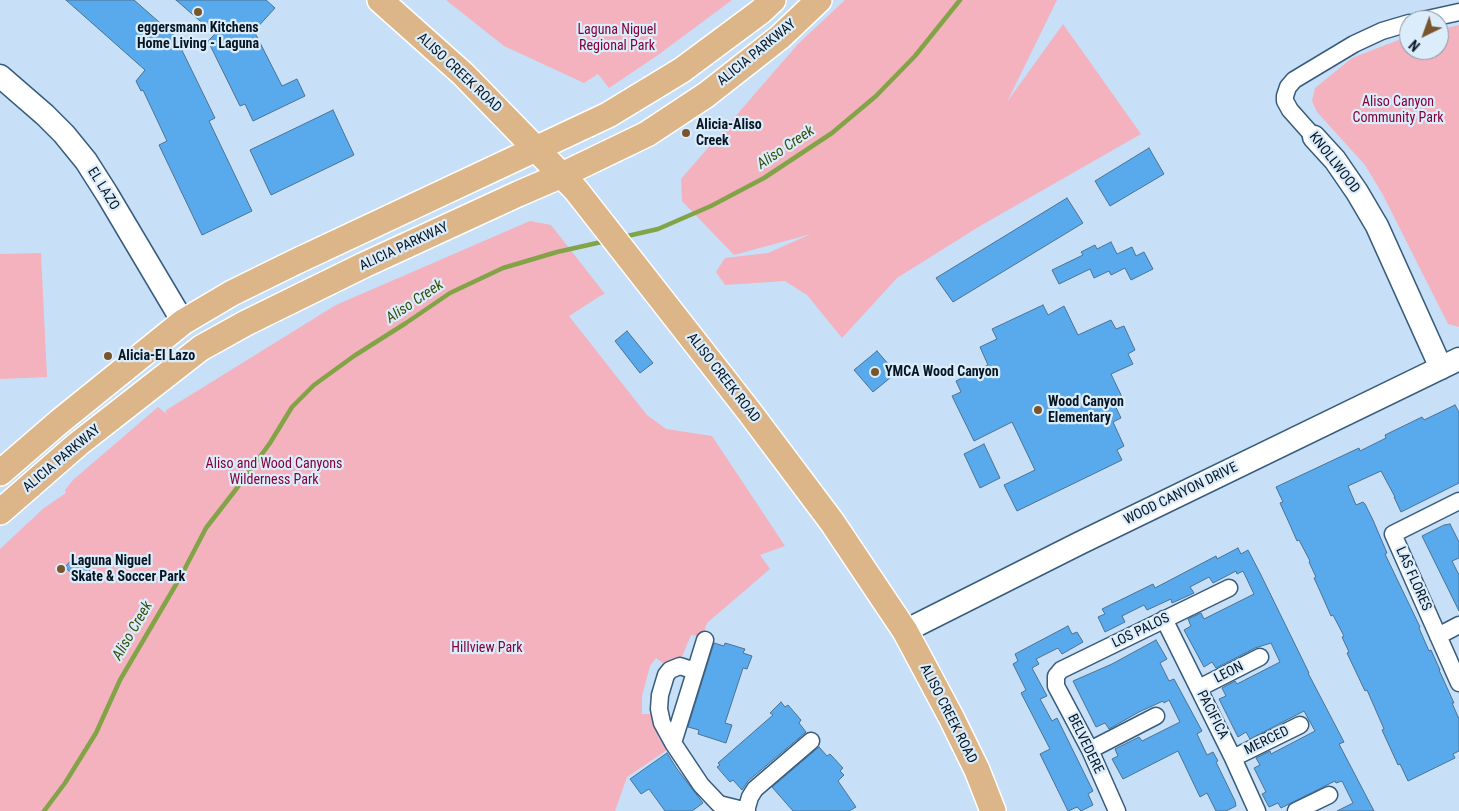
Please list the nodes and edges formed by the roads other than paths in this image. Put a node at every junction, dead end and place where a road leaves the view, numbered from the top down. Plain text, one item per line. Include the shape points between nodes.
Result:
1 (380, 0) edge
2 (773, 0) edge
3 (819, 0) edge
4 (1399, 26) edge
5 (0, 76) edge
6 (1314, 136) joint
7 (537, 149) junction
8 (569, 183) junction
9 (183, 322) junction
10 (1450, 364) edge
11 (0, 473) edge
12 (1459, 502) edge
13 (0, 512) edge
14 (1229, 588) dead end
15 (1164, 619) junction
16 (1459, 625) edge
17 (905, 632) junction
18 (1438, 636) junction
19 (705, 640) dead end
20 (1260, 657) dead end
21 (695, 671) junction
22 (1056, 676) joint
23 (1459, 683) edge
24 (1199, 688) junction
25 (1156, 716) dead end
26 (1300, 725) dead end
27 (811, 741) dead end
28 (672, 743) junction
29 (1090, 750) junction
30 (1233, 758) junction
31 (1329, 795) dead end
32 (717, 808) edge
33 (747, 811) edge
34 (993, 811) edge
35 (1117, 811) edge
36 (1257, 811) edge
37 (1296, 811) edge

1 - 7 main road, ALISO CREEK ROAD via 463,74
2 - 7 main road via 682,70 608,115
3 - 8 main road, ALICIA PARKWAY via 780,37 706,95
4 - 6 street, KNOLLWOOD via 1354,44 1294,80 1288,87 1285,101
5 - 9 main road, EL LAZO via 45,115 86,161
6 - 10 main road, KNOLLWOOD via 1357,192
7 - 8 main road, ALISO CREEK ROAD
7 - 9 main road via 295,262
8 - 13 main road, ALICIA PARKWAY via 518,194 246,322 201,348 78,444
8 - 17 main road, ALISO CREEK ROAD via 832,522
9 - 11 main road
10 - 17 main road, WOOD CANYON DRIVE via 1089,538
12 - 18 street, LAS FLORES via 1393,534
14 - 15 street, LOS PALOS
15 - 22 street, LOS PALOS via 1061,670
15 - 24 street, PACIFICA
16 - 18 street
17 - 34 main road, ALISO CREEK ROAD via 977,770
18 - 23 street, LAS FLORES
19 - 21 street
20 - 24 street, LEON
21 - 28 street
21 - 28 street via 680,666 666,675 659,709
22 - 29 street, BELVEDERE via 1056,686
24 - 30 street, PACIFICA
25 - 29 street
26 - 30 street, MERCED
27 - 33 street via 755,789
28 - 32 street
29 - 35 street, BELVEDERE
30 - 36 street, PACIFICA
31 - 37 street
32 - 33 street

